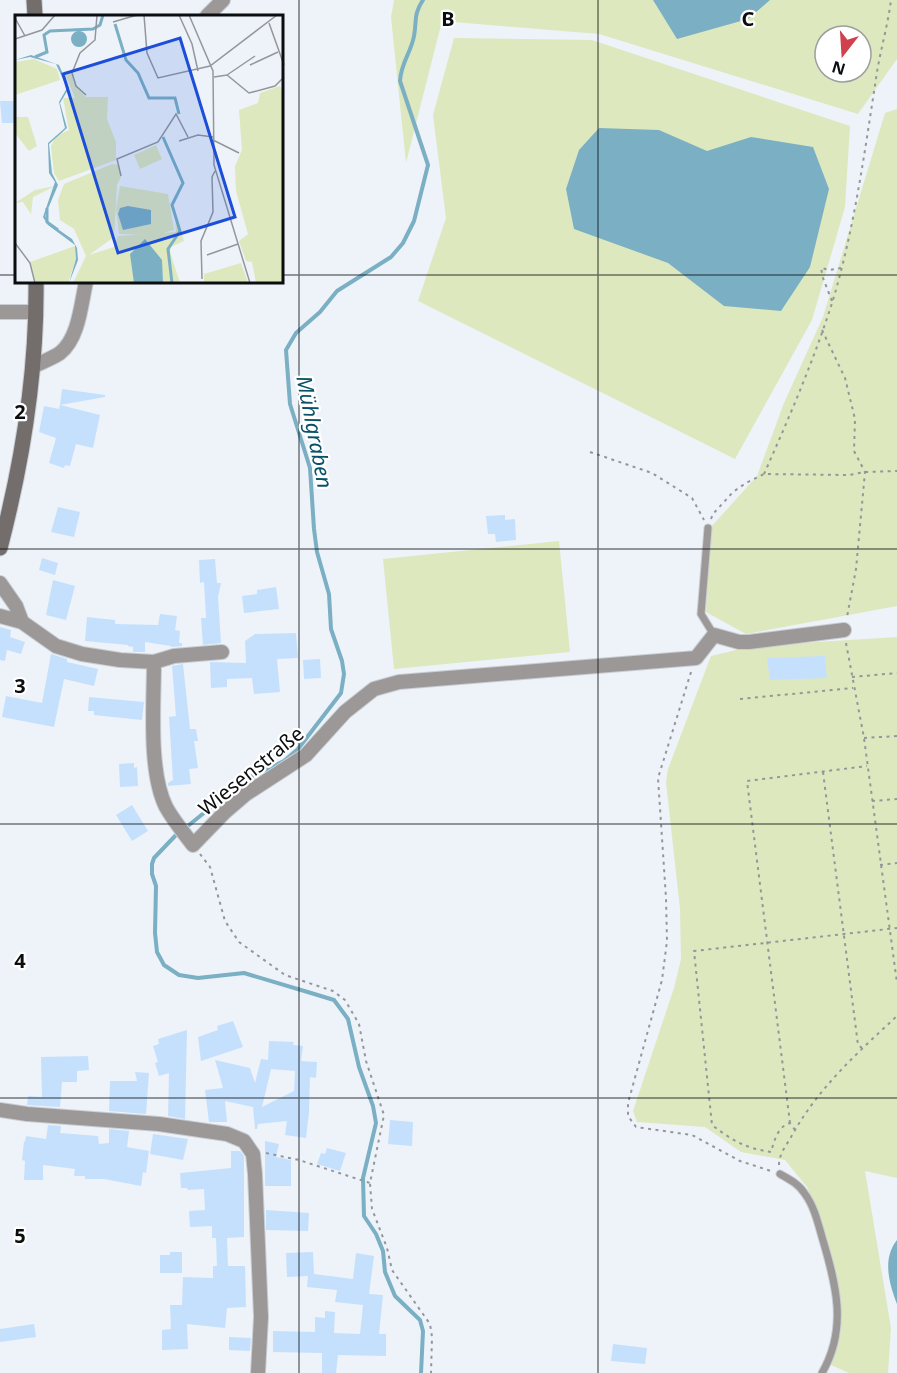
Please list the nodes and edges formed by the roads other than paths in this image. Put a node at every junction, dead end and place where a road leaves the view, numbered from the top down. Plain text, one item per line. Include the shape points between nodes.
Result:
1 (223, 0) edge
2 (208, 15) edge
3 (36, 284) edge
4 (86, 284) edge
5 (0, 312) edge
6 (36, 312) junction
7 (34, 366) junction
8 (708, 528) road end
9 (0, 548) edge
10 (2, 584) edge
11 (0, 616) edge
12 (22, 622) junction
13 (844, 630) road end
14 (714, 635) junction
15 (222, 652) dead end
16 (154, 662) junction
17 (0, 1110) edge
18 (780, 1174) road end
19 (258, 1373) edge
20 (822, 1373) edge

1 - 2 street
3 - 6 street
4 - 7 street via 74,332 66,346 59,354
5 - 6 street
6 - 7 street
7 - 9 street via 25,433
8 - 14 lane via 701,614
10 - 12 street
11 - 12 street
12 - 16 street via 56,646 82,654
13 - 14 street via 749,642
14 - 16 street, Wiesenstraße via 696,658 399,682 374,689 345,712 306,755 246,794 193,845 166,807 158,783
15 - 16 street via 174,656
17 - 19 street via 159,1124 227,1134 244,1142 253,1154 261,1317
18 - 20 lane via 806,1194 837,1292 836,1336

